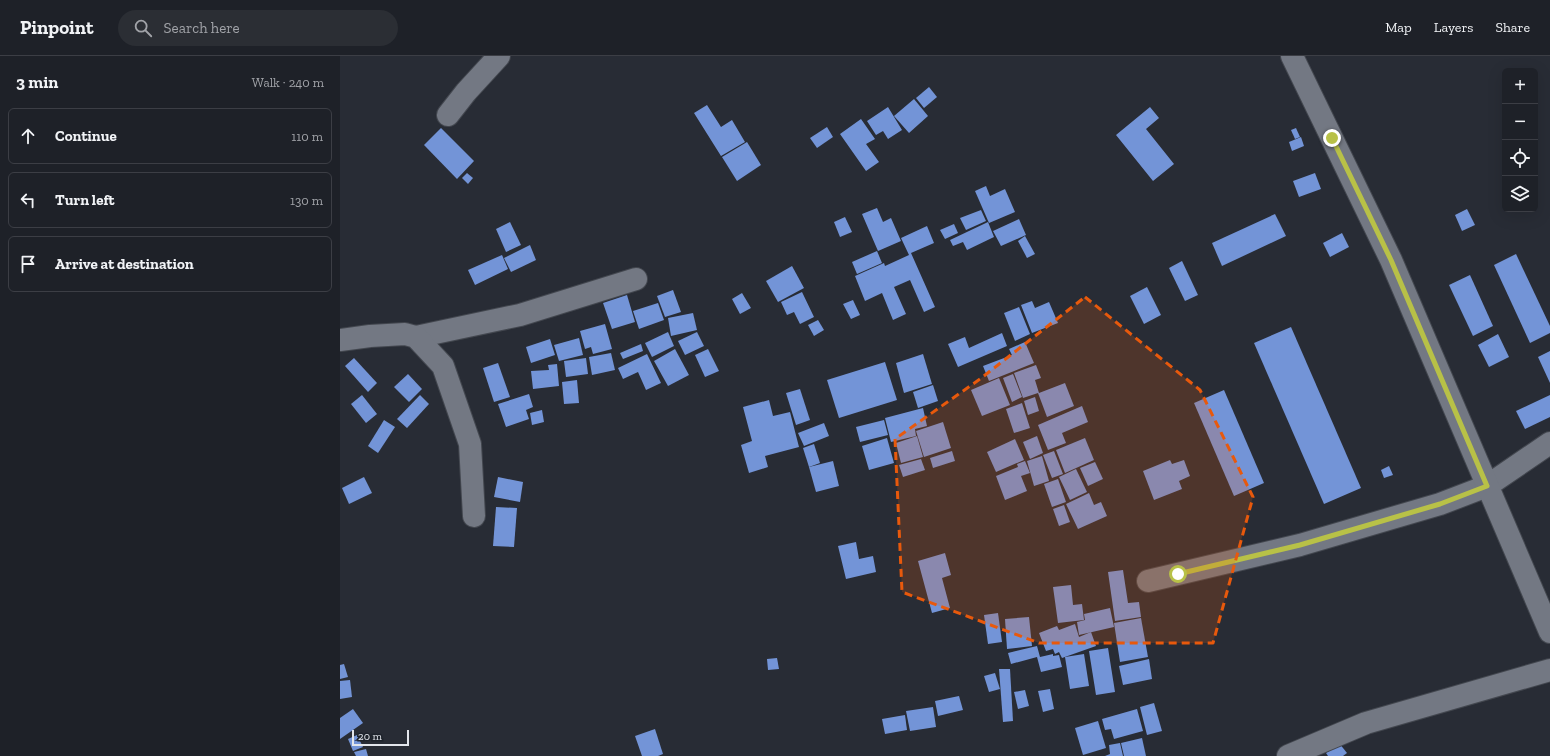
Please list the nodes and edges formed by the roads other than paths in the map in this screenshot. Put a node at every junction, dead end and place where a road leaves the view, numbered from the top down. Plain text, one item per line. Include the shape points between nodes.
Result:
1 (499, 56) edge
2 (1292, 56) edge
3 (448, 115) dead end
4 (636, 279) dead end
5 (416, 337) junction
6 (340, 340) edge
7 (1550, 443) edge
8 (1487, 486) junction
9 (474, 516) dead end
10 (1148, 581) dead end
11 (1550, 632) edge
12 (1550, 670) edge
13 (1288, 756) edge

1 - 3 street
2 - 8 street via 1391,260
4 - 5 street via 520,315
5 - 6 street via 405,334
5 - 9 street via 443,366 470,444
7 - 8 street
8 - 10 street via 1440,504 1300,545
8 - 11 street
12 - 13 street via 1366,722

